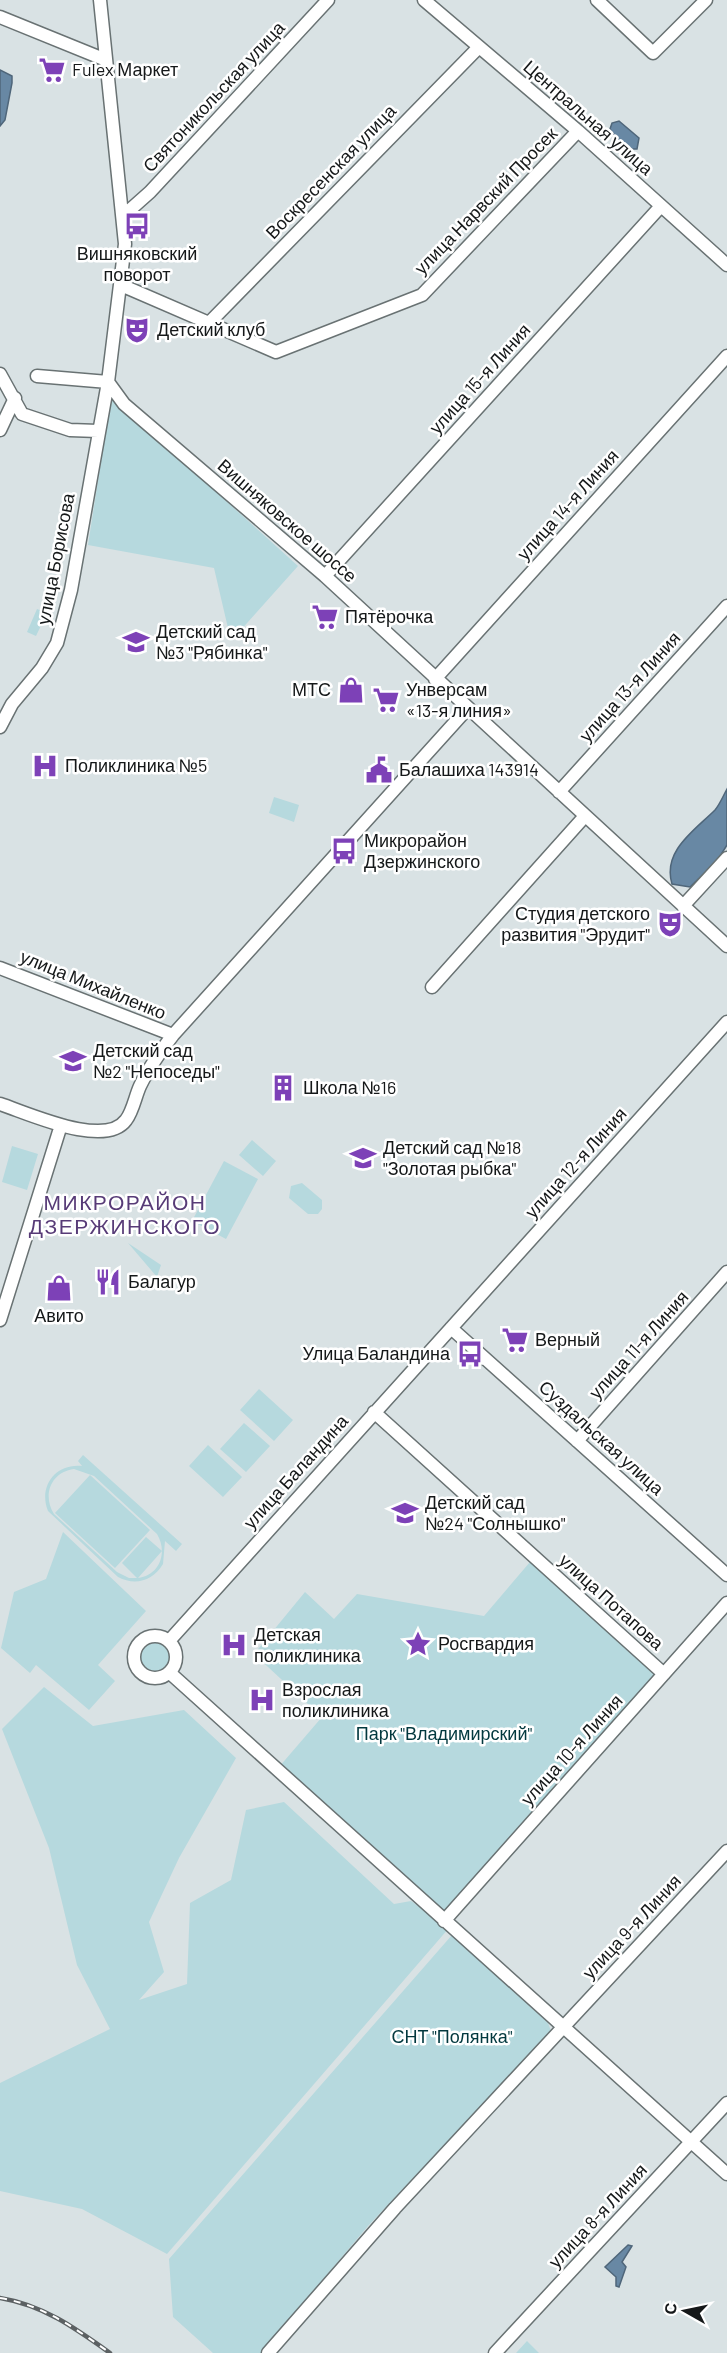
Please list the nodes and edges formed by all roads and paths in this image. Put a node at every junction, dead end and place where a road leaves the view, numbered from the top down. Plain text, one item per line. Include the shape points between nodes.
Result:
1 (100, 0) edge
2 (328, 0) edge
3 (424, 0) edge
4 (597, 0) edge
5 (706, 0) edge
6 (0, 17) edge
7 (479, 47) junction
8 (106, 60) junction
9 (578, 131) junction
10 (661, 206) junction
11 (123, 216) junction
12 (727, 265) edge
13 (121, 285) junction
14 (210, 323) junction
15 (727, 356) edge
16 (0, 374) edge
17 (37, 376) dead end
18 (108, 382) junction
19 (15, 398) junction
20 (0, 430) edge
21 (98, 431) junction
22 (325, 576) junction
23 (727, 606) edge
24 (435, 679) junction
25 (467, 709) junction
26 (0, 727) edge
27 (559, 792) junction
28 (585, 816) junction
29 (727, 858) edge
30 (683, 906) junction
31 (727, 946) edge
32 (0, 968) edge
33 (432, 987) dead end
34 (727, 1022) edge
35 (173, 1035) junction
36 (0, 1104) edge
37 (61, 1125) junction
38 (727, 1272) edge
39 (0, 1320) edge
40 (451, 1328) junction
41 (374, 1412) junction
42 (577, 1441) junction
43 (727, 1575) edge
44 (727, 1603) edge
45 (169, 1641) junction
46 (170, 1672) junction
47 (664, 1674) junction
48 (727, 1851) edge
49 (444, 1921) junction
50 (564, 2028) junction
51 (727, 2103) edge
52 (691, 2142) junction
53 (727, 2174) edge
54 (268, 2353) edge
55 (495, 2353) edge

1 - 8 street
2 - 11 street, Святоникольская улица via 150,192
3 - 7 street, Центральная улица
4 - 5 street via 652,53
6 - 8 street
7 - 9 street, Центральная улица
7 - 14 street, Воскресенская улица
8 - 11 street
9 - 10 street, Центральная улица
9 - 14 street, улица Нарвский Просек via 422,295 276,352
10 - 12 street, Центральная улица
10 - 22 street, улица 15-я Линия
11 - 13 street
13 - 14 street, улица Нарвский Просек
13 - 18 street
15 - 24 street, улица 14-я Линия
16 - 19 street
17 - 18 street
18 - 21 street, улица Борисова
18 - 22 street, Вишняковское шоссе via 124,404
19 - 20 street
19 - 21 street via 22,414 39,422 70,430
21 - 26 street, улица Борисова via 71,590 57,643
22 - 24 street, Вишняковское шоссе
23 - 27 street, улица 13-я Линия
24 - 25 street, Вишняковское шоссе
25 - 27 street, Вишняковское шоссе
25 - 35 street
27 - 28 street, Вишняковское шоссе
28 - 30 street, Вишняковское шоссе
28 - 33 street
29 - 30 street
30 - 31 street, Вишняковское шоссе
32 - 35 street, улица Михайленко
34 - 40 street, улица 12-я Линия
35 - 37 street via 151,1064 128,1118 119,1128 96,1132
36 - 37 street
37 - 39 street
38 - 42 street, улица 11-я Линия
40 - 41 street, улица Баландина
40 - 42 street, Суздальская улица
41 - 45 street, улица Баландина
41 - 47 street, улица Потапова
42 - 43 street, Суздальская улица
44 - 47 street, улица 10-я Линия
45 - 46 street via 176,1660
45 - 46 street via 156,1636 143,1640 134,1658 144,1676 158,1679
46 - 49 street
47 - 49 street, улица 10-я Линия
48 - 50 street, улица 9-я Линия
49 - 50 street
50 - 52 street
50 - 54 street, улица 9-я Линия via 394,2208
51 - 52 street, улица 8-я Линия
52 - 53 street
52 - 55 street, улица 8-я Линия

